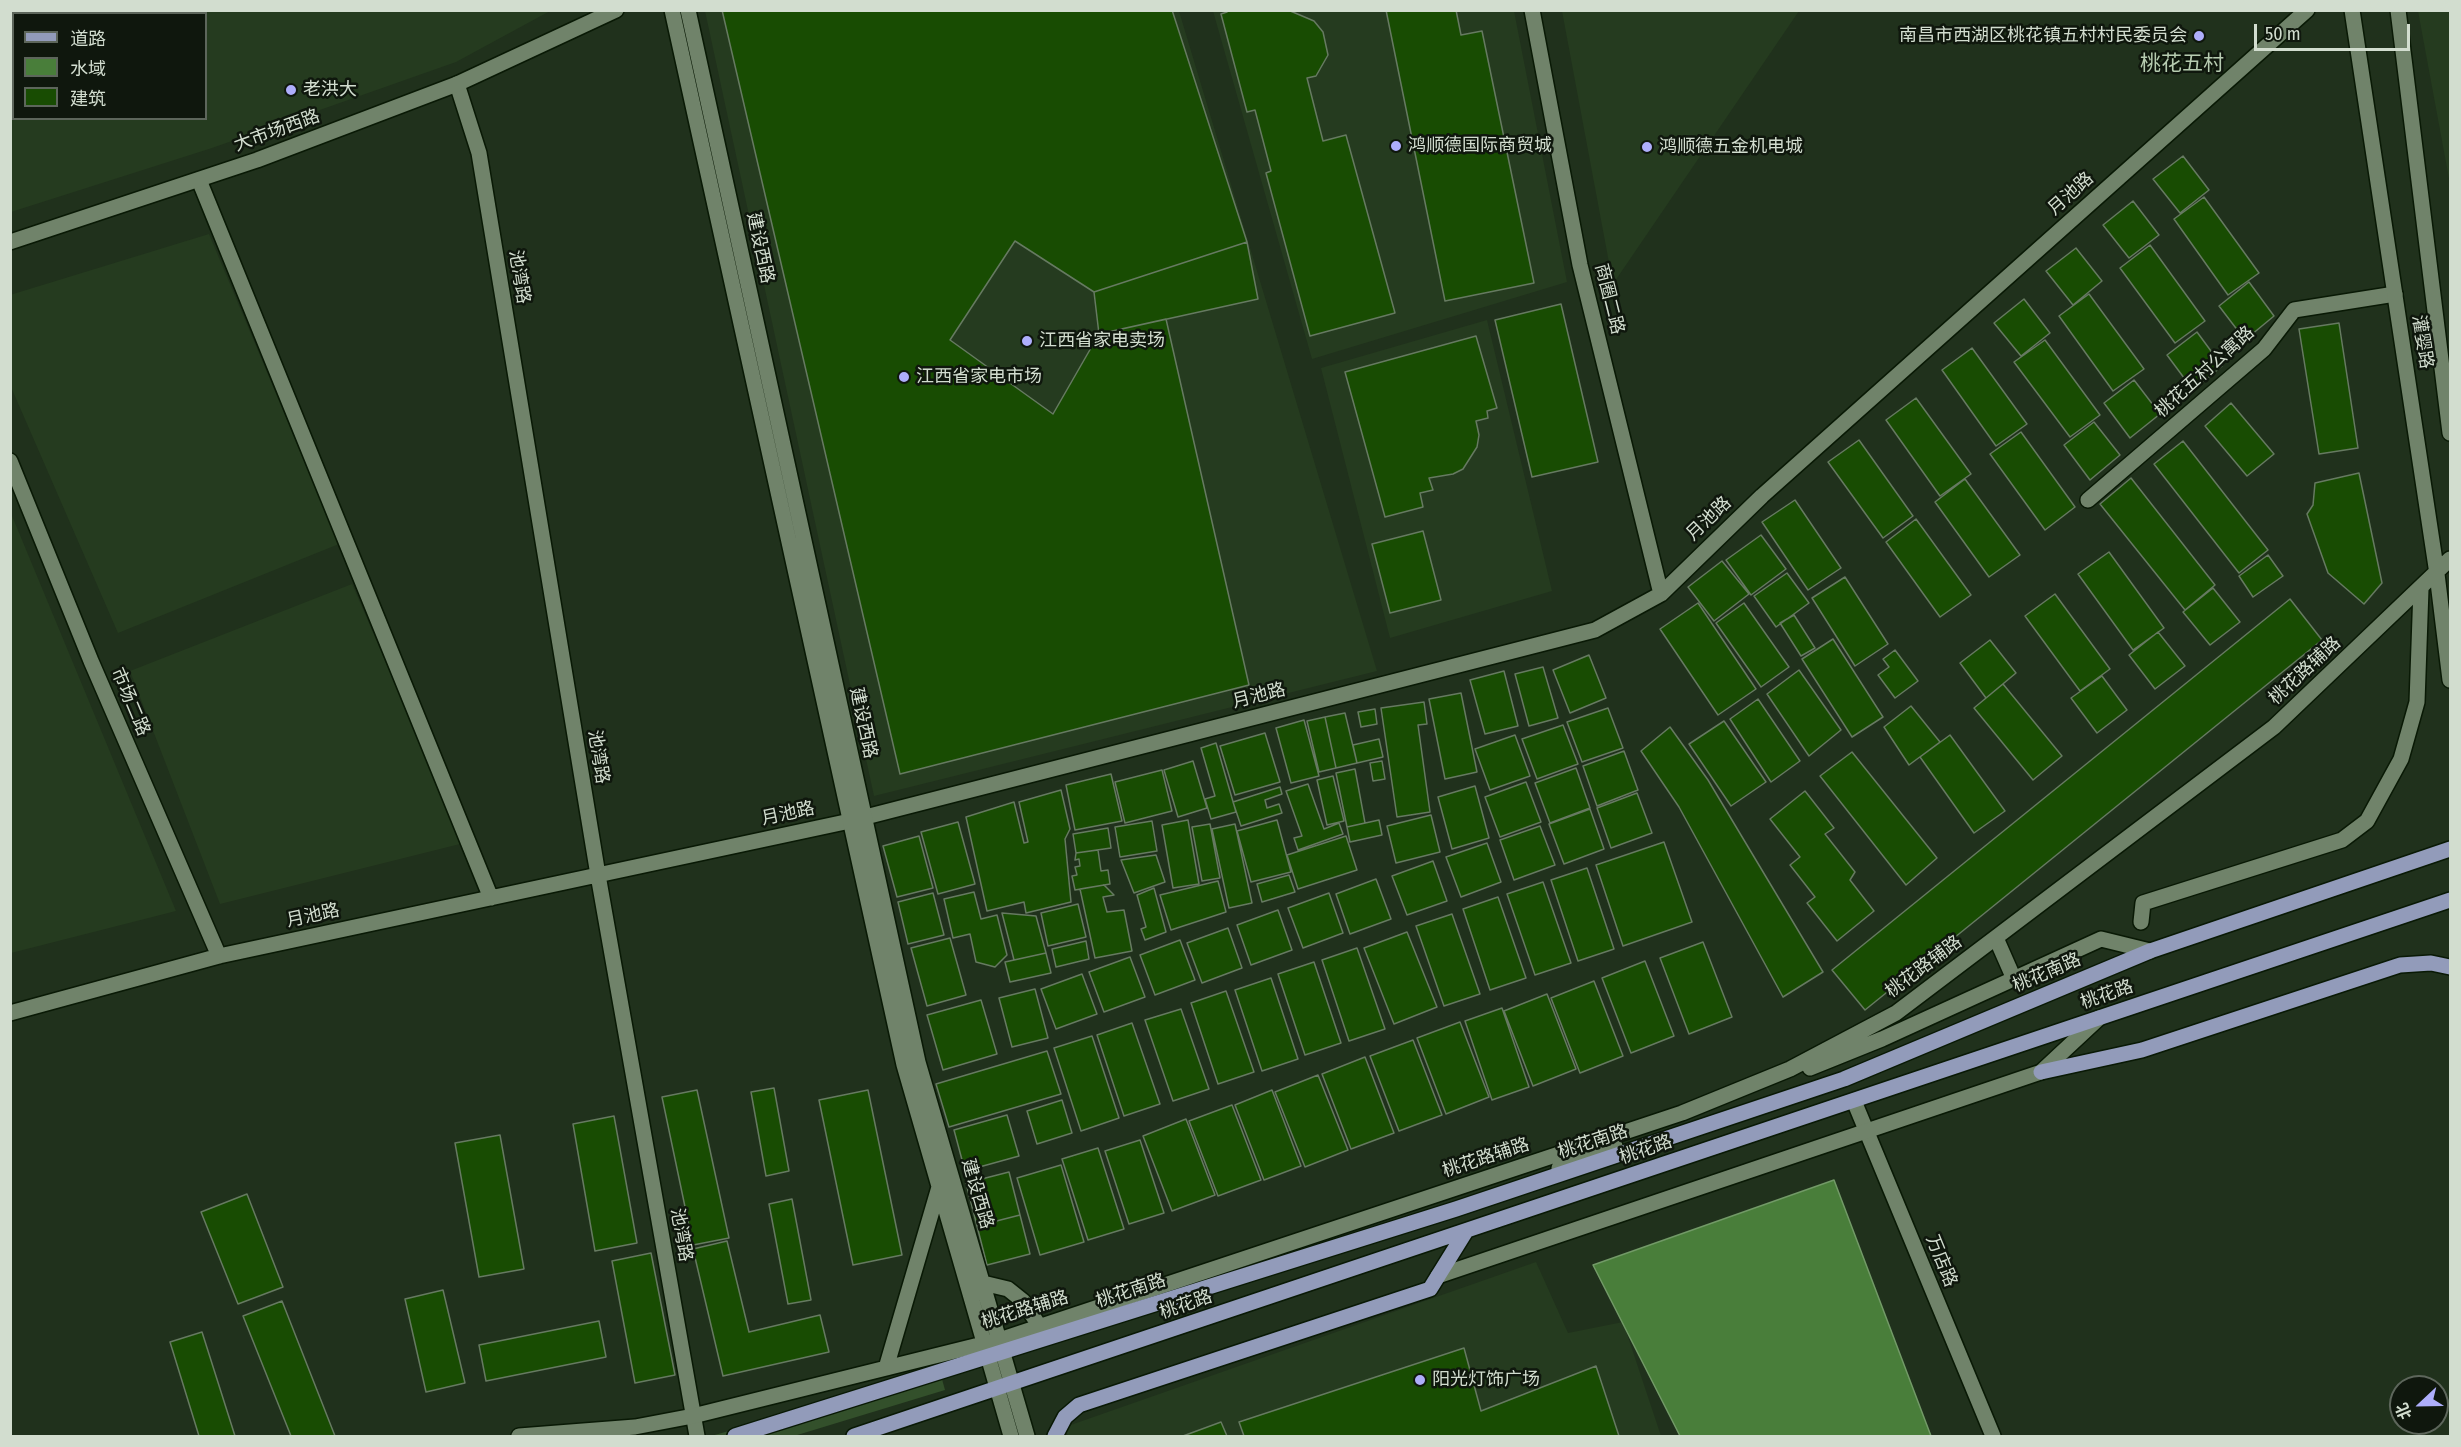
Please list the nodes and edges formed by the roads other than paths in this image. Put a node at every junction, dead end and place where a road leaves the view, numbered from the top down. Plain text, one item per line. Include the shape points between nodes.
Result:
1 (616, 10) edge
2 (672, 10) edge
3 (688, 10) edge
4 (1532, 10) edge
5 (2307, 10) edge
6 (2352, 10) edge
7 (2398, 10) edge
8 (457, 84) junction
9 (199, 180) junction
10 (10, 242) edge
11 (2395, 294) junction
12 (2451, 433) edge
13 (10, 460) edge
14 (2088, 501) dead end
15 (2451, 559) edge
16 (2437, 574) junction
17 (2421, 589) junction
18 (1661, 594) junction
19 (2451, 680) edge
20 (857, 818) junction
21 (2451, 849) edge
22 (598, 875) junction
23 (491, 898) junction
24 (2451, 900) edge
25 (2141, 922) dead end
26 (1996, 938) junction
27 (2150, 951) junction
28 (219, 956) junction
29 (2451, 967) edge
30 (2014, 979) junction
31 (10, 1013) edge
32 (2099, 1018) junction
33 (2041, 1072) junction
34 (1854, 1101) junction
35 (1866, 1131) junction
36 (939, 1187) junction
37 (1456, 1209) junction
38 (1466, 1231) junction
39 (1438, 1276) junction
40 (983, 1283) junction
41 (1040, 1327) junction
42 (994, 1348) junction
43 (886, 1368) junction
44 (1005, 1386) junction
45 (693, 1416) junction
46 (519, 1437) edge
47 (697, 1437) edge
48 (735, 1437) edge
49 (854, 1437) edge
50 (1011, 1437) edge
51 (1027, 1437) edge
52 (1055, 1437) edge
53 (1993, 1437) edge

1 - 8 main road, 大市场西路
2 - 20 main road, 建设西路
3 - 20 main road, 建设西路
4 - 18 main road, 商圈二路 via 1580,265
5 - 18 main road, 月池路 via 1762,496
6 - 11 main road, 灌婴路
7 - 12 main road, 灌婴路
8 - 9 main road, 大市场西路
8 - 22 main road, 池湾路 via 479,153
9 - 10 main road, 大市场西路
9 - 23 main road
11 - 14 main road, 桃花五村公寓路 via 2294,310 2264,349
11 - 16 main road, 灌婴路
13 - 28 main road, 市场二路 via 91,661
15 - 16 main road, 桃花路辅路
16 - 17 main road, 桃花路辅路
16 - 19 main road, 灌婴路
17 - 25 main road via 2417,702 2401,759 2367,821 2342,840 2143,903
17 - 26 main road, 桃花路辅路 via 2274,727
18 - 20 main road, 月池路 via 1595,630
20 - 22 main road, 月池路
20 - 36 main road, 建设西路 via 904,1065
20 - 40 main road, 建设西路 via 918,1062
21 - 27 main road, 桃花南路
22 - 23 main road, 月池路
22 - 45 main road, 池湾路
23 - 28 main road, 月池路
24 - 32 main road, 桃花路
26 - 30 main road
26 - 41 main road, 桃花路辅路 via 1896,1013 1790,1069 1682,1113
27 - 30 main road via 2101,939
27 - 37 main road, 桃花南路 via 1844,1079
28 - 31 main road, 月池路
29 - 33 main road via 2431,963 2400,965 2142,1050
30 - 37 main road via 1882,1039
32 - 33 main road
32 - 34 main road, 桃花路
33 - 35 main road
34 - 35 main road, 万店路
34 - 38 main road, 桃花路
35 - 39 main road
35 - 53 main road, 万店路
36 - 42 main road, 建设西路
36 - 43 main road
37 - 42 main road, 桃花南路
38 - 39 main road
38 - 44 main road, 桃花路
39 - 52 main road via 1430,1288 1079,1405 1065,1417
40 - 41 main road via 1008,1288 1023,1301
40 - 42 main road, 建设西路
41 - 42 main road, 桃花路辅路
42 - 43 main road, 桃花路辅路
42 - 44 main road, 建设西路
42 - 48 main road, 桃花南路
43 - 45 main road, 桃花路辅路
44 - 49 main road, 桃花路
44 - 50 main road, 建设西路
44 - 51 main road, 建设西路
45 - 46 main road, 桃花路辅路 via 635,1427
45 - 47 main road, 池湾路

